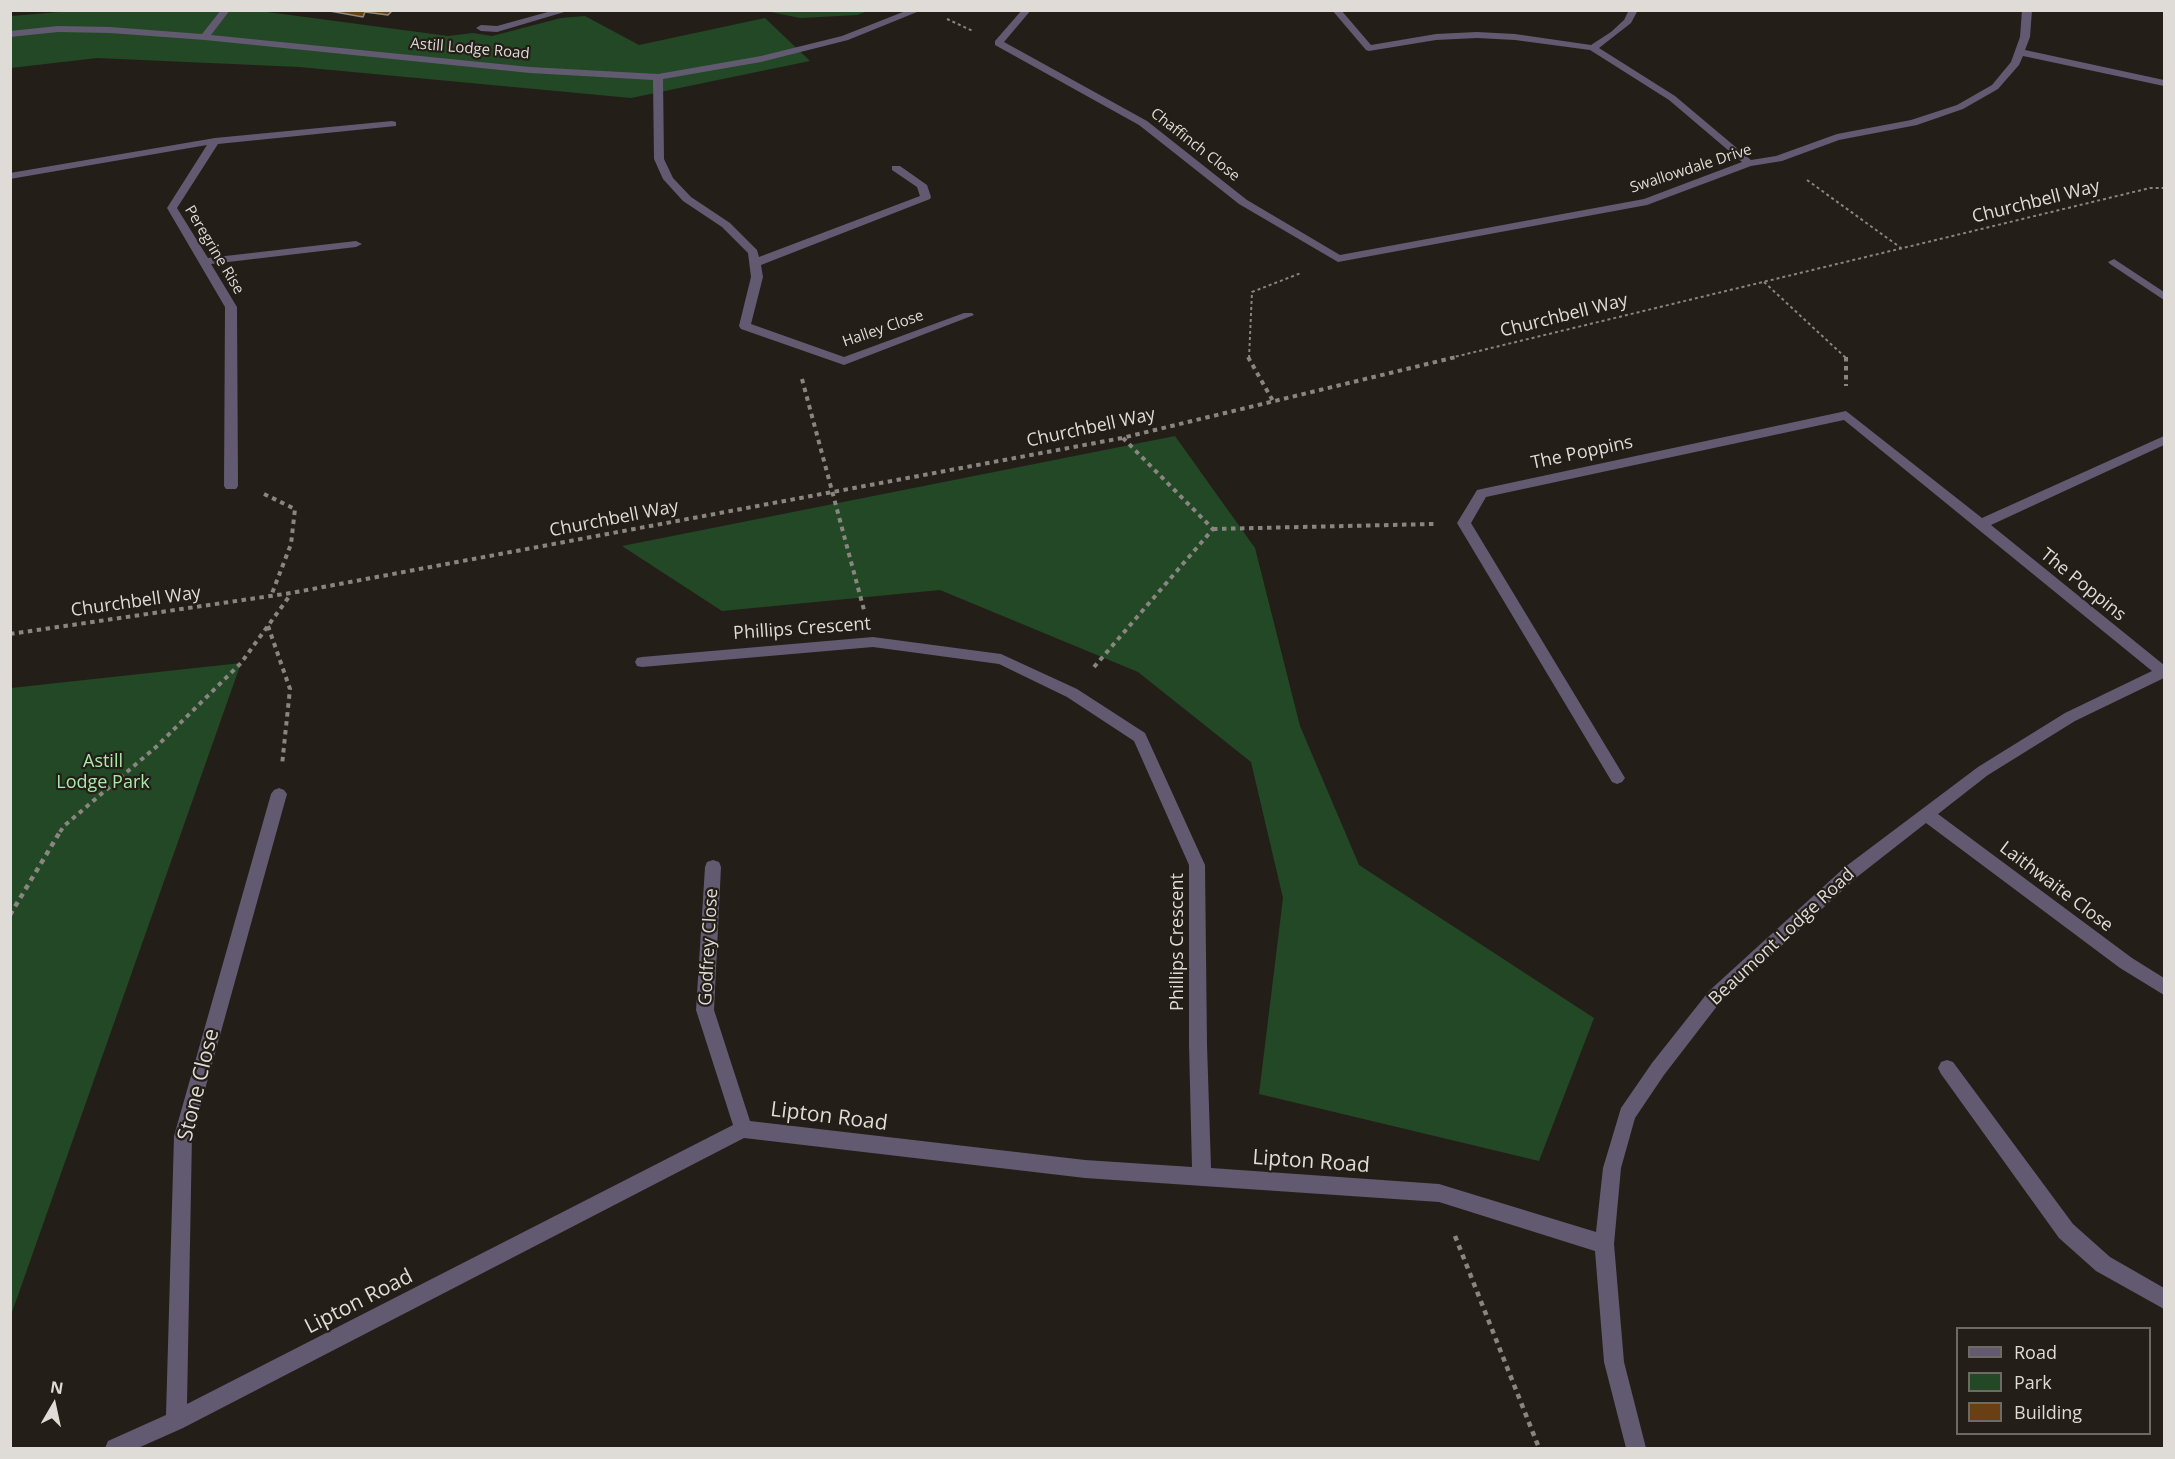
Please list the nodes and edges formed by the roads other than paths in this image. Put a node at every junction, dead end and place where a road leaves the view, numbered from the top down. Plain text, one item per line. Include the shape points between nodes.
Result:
1 (226, 10) edge
2 (567, 10) edge
3 (918, 10) edge
4 (1027, 10) edge
5 (1336, 10) edge
6 (1634, 10) edge
7 (2027, 10) edge
8 (481, 27) dead end
9 (10, 34) edge
10 (205, 37) junction
11 (1593, 48) junction
12 (2020, 52) junction
13 (658, 77) junction
14 (2164, 83) edge
15 (392, 124) dead end
16 (215, 141) junction
17 (1749, 163) junction
18 (896, 168) dead end
19 (10, 176) edge
20 (356, 244) dead end
21 (1338, 259) joint
22 (204, 262) junction
23 (755, 262) junction
24 (2114, 262) dead end
25 (2164, 297) edge
26 (968, 315) dead end
27 (2164, 440) edge
28 (231, 486) road end
29 (1980, 525) junction
30 (642, 662) dead end
31 (2164, 672) edge
32 (1617, 778) dead end
33 (279, 794) road end
34 (1927, 815) junction
35 (713, 867) dead end
36 (2164, 987) edge
37 (1947, 1068) dead end
38 (743, 1129) junction
39 (1202, 1176) junction
40 (1604, 1244) junction
41 (2164, 1299) edge
42 (176, 1421) junction
43 (115, 1449) edge
44 (1636, 1449) edge

1 - 10 street
2 - 8 street via 497,29
3 - 13 street, Astill Lodge Road via 844,38 761,59
4 - 21 street, Chaffinch Close via 998,43 1143,123 1243,202
5 - 11 street via 1369,48 1477,35
6 - 11 street via 1614,34
7 - 12 street, Swallowdale Drive
9 - 10 street, Astill Lodge Road via 58,29
10 - 13 street, Astill Lodge Road via 530,70
11 - 17 street via 1672,98
12 - 14 street
12 - 17 street, Swallowdale Drive via 2016,63 1995,87 1960,107 1913,123 1837,137 1778,159
13 - 23 street via 659,159 668,179 687,199 726,225 753,252
15 - 16 street
16 - 19 street
16 - 22 street, Peregrine Rise via 172,208
17 - 21 street, Swallowdale Drive via 1647,202
18 - 23 street via 922,185 926,196
20 - 22 street
22 - 28 street, Peregrine Rise via 231,307
23 - 26 street, Halley Close via 757,277 745,326 844,361
24 - 25 street
27 - 29 street
29 - 31 street, The Poppins
29 - 32 street, The Poppins via 1846,415 1482,493 1464,524
30 - 39 street, Phillips Crescent via 873,642 1001,659 1072,693 1140,737 1197,865
31 - 34 street, Beaumont Lodge Road via 2061,723 1983,771
33 - 42 street, Stone Close via 183,1136
34 - 36 street, Laithwaite Close
34 - 40 street, Beaumont Lodge Road via 1851,872 1715,996 1658,1069 1627,1114 1612,1168
35 - 38 street, Godfrey Close via 705,1010
37 - 41 street via 2067,1231 2103,1264
38 - 39 street, Lipton Road via 1085,1169
38 - 42 street, Lipton Road
39 - 40 street, Lipton Road via 1439,1193
40 - 44 street, Beaumont Lodge Road via 1614,1362
42 - 43 street, Lipton Road

